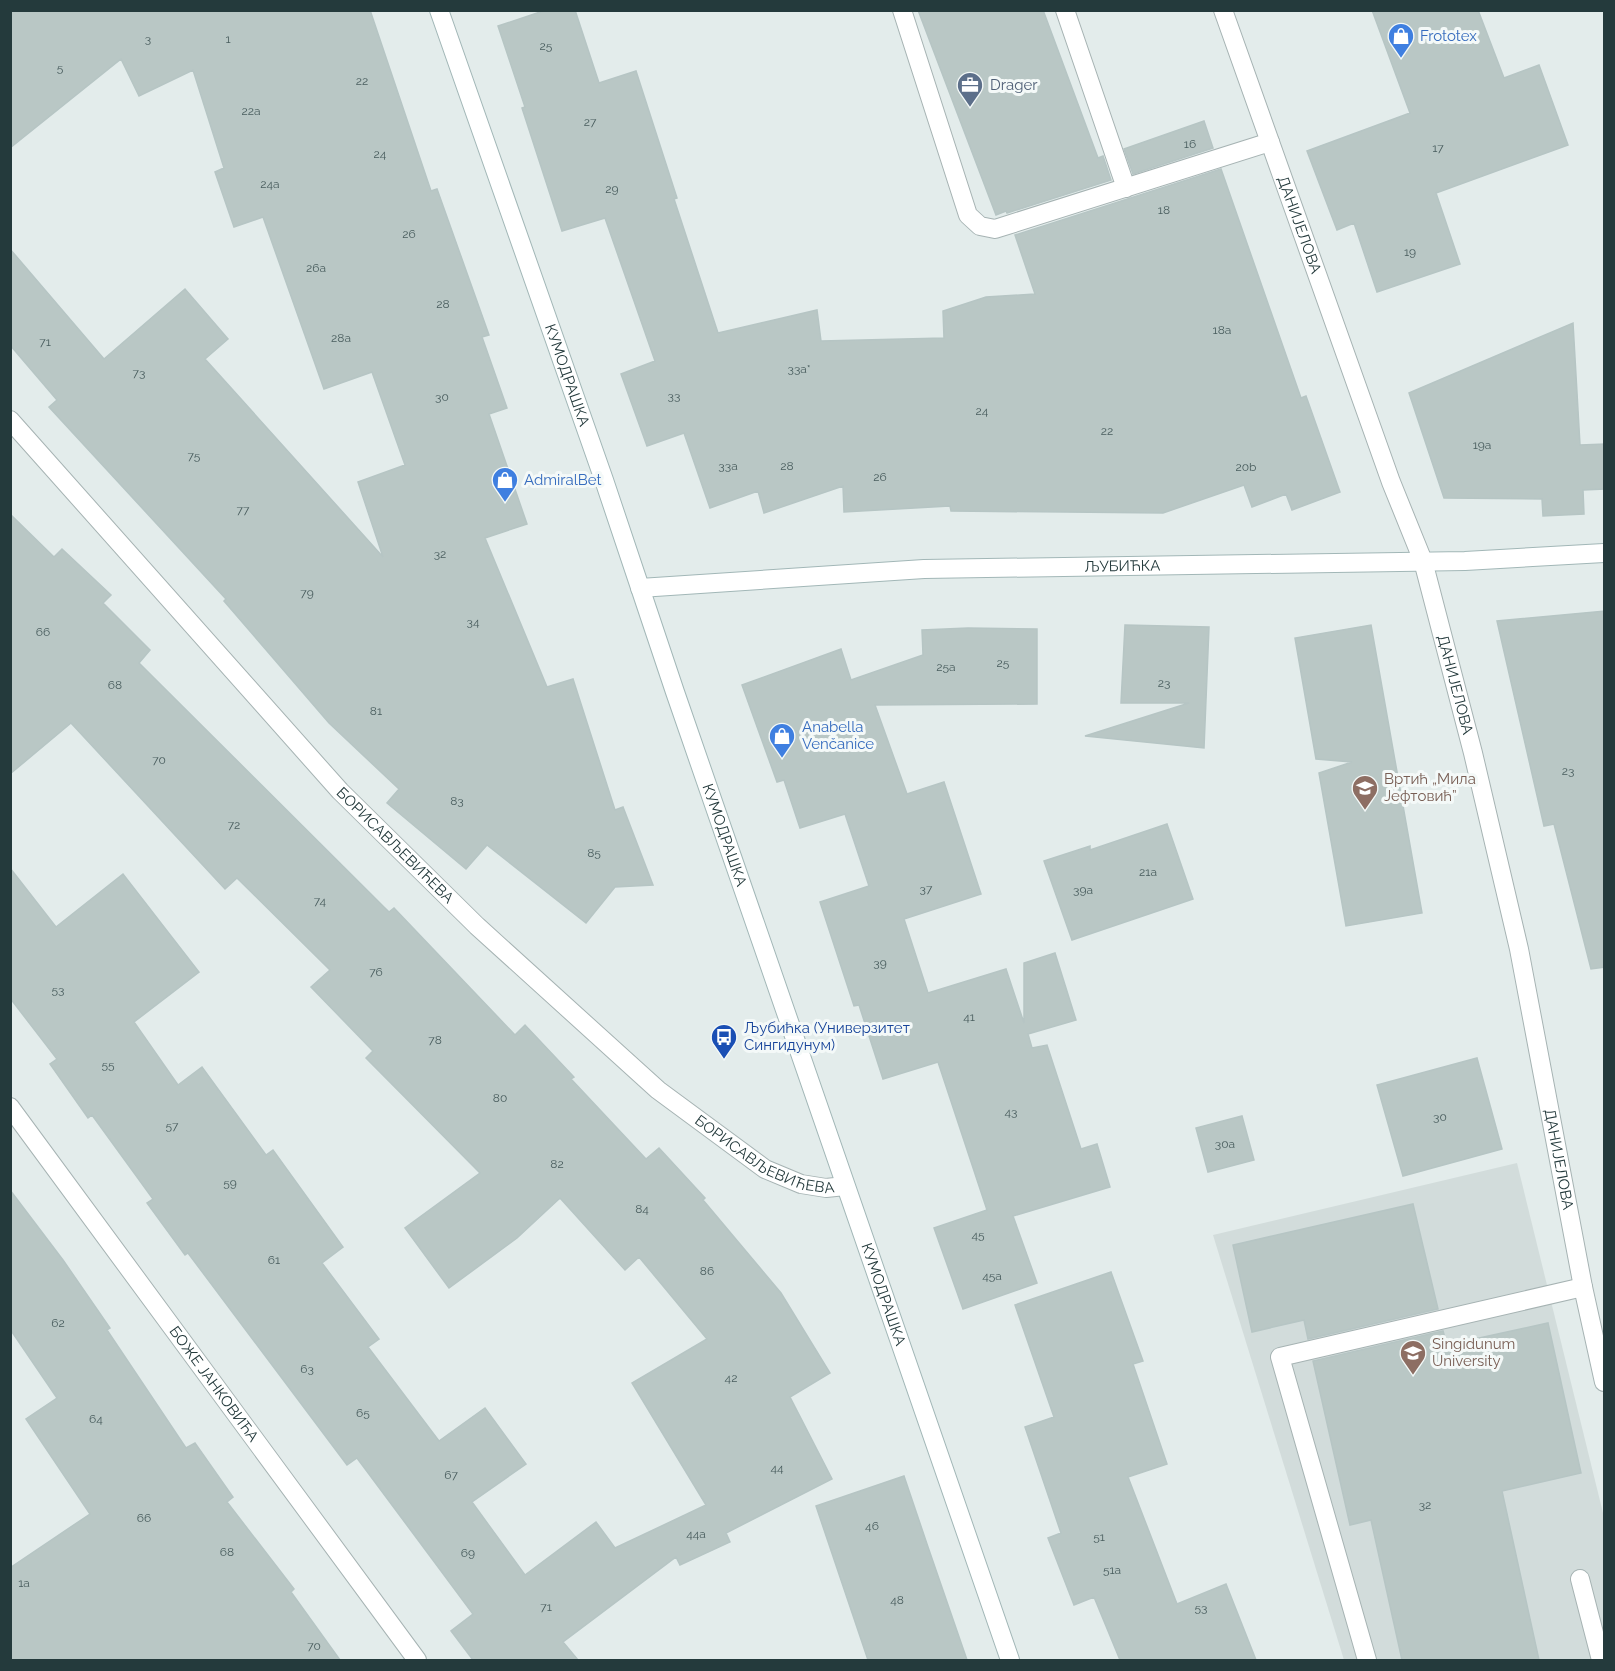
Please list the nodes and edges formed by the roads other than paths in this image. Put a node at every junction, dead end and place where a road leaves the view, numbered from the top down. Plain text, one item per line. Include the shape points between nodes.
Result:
1 (439, 10) edge
2 (902, 10) edge
3 (1065, 10) edge
4 (1223, 10) edge
5 (1270, 142) junction
6 (1126, 188) junction
7 (10, 420) edge
8 (1605, 553) edge
9 (1423, 561) junction
10 (640, 588) junction
11 (10, 1107) edge
12 (845, 1186) junction
13 (1583, 1287) junction
14 (1605, 1382) edge
15 (1580, 1579) dead end
16 (1599, 1627) edge
17 (417, 1660) edge
18 (1010, 1660) edge
19 (1366, 1660) edge
20 (1601, 1660) edge

1 - 10 street, КУМОДРАШКА
2 - 6 street via 968,215 981,226 995,229
3 - 6 street
4 - 5 street, ДАНИЈЕЛОВА
5 - 6 street
5 - 9 street, ДАНИЈЕЛОВА
7 - 12 street, БОРИСАВЉЕВИЋЕВА via 340,791 477,926 658,1090 765,1169 801,1184
8 - 9 street, ЉУБИЋКА
9 - 10 street, ЉУБИЋКА via 924,569
9 - 13 street, ДАНИЈЕЛОВА via 1519,949
10 - 12 street, КУМОДРАШКА
11 - 17 street, БОЖЕ ЈАНКОВИЋА
12 - 18 street, КУМОДРАШКА
13 - 14 street, ДАНИЈЕЛОВА
13 - 19 street via 1280,1357
15 - 16 street
16 - 20 street

